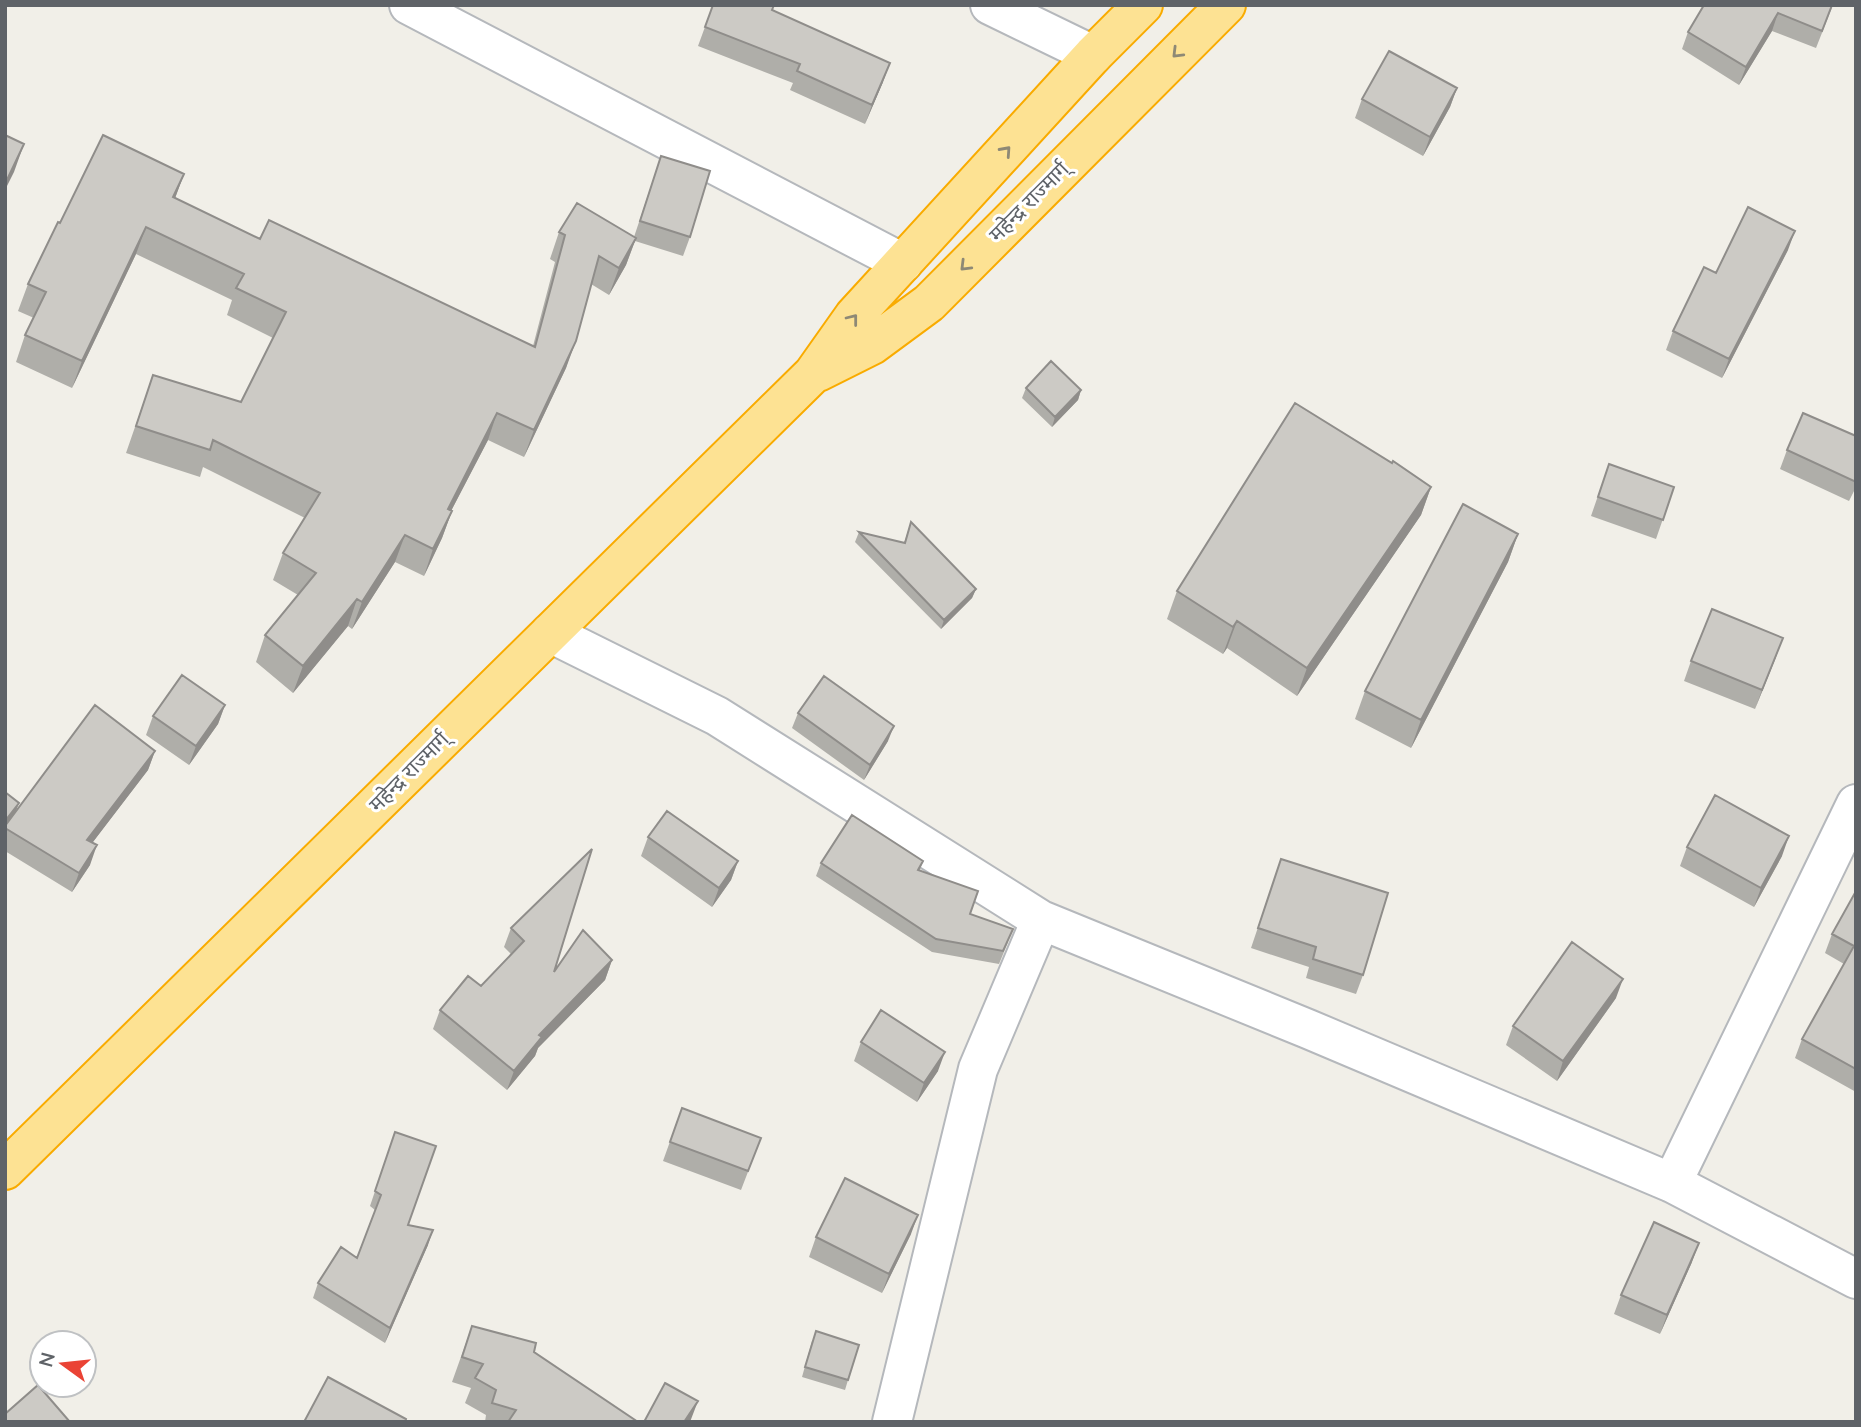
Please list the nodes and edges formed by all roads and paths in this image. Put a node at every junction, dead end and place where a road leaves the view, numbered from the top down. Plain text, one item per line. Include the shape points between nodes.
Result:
1 (409, 5) edge
2 (990, 5) edge
3 (1143, 5) edge
4 (1226, 5) edge
5 (1093, 55) junction
6 (903, 263) junction
7 (813, 374) junction
8 (550, 634) junction
9 (1856, 804) edge
10 (1041, 920) junction
11 (5, 1170) edge
12 (1672, 1183) junction
13 (1856, 1279) edge
14 (892, 1422) edge

1 - 6 street
2 - 5 street
3 - 5 highway, महेन्द्र राज्मार्ग्
4 -> 7 highway, महेन्द्र राज्मार्ग् via 929,303 872,345
6 -> 5 highway, महेन्द्र राज्मार्ग्
7 -> 6 highway, महेन्द्र राज्मार्ग् via 854,316
7 - 8 highway, महेन्द्र राज्मार्ग्
8 - 10 street via 717,716
8 - 11 highway, महेन्द्र राज्मार्ग्
9 - 12 street
10 - 12 street
10 - 14 street via 978,1069
12 - 13 street

